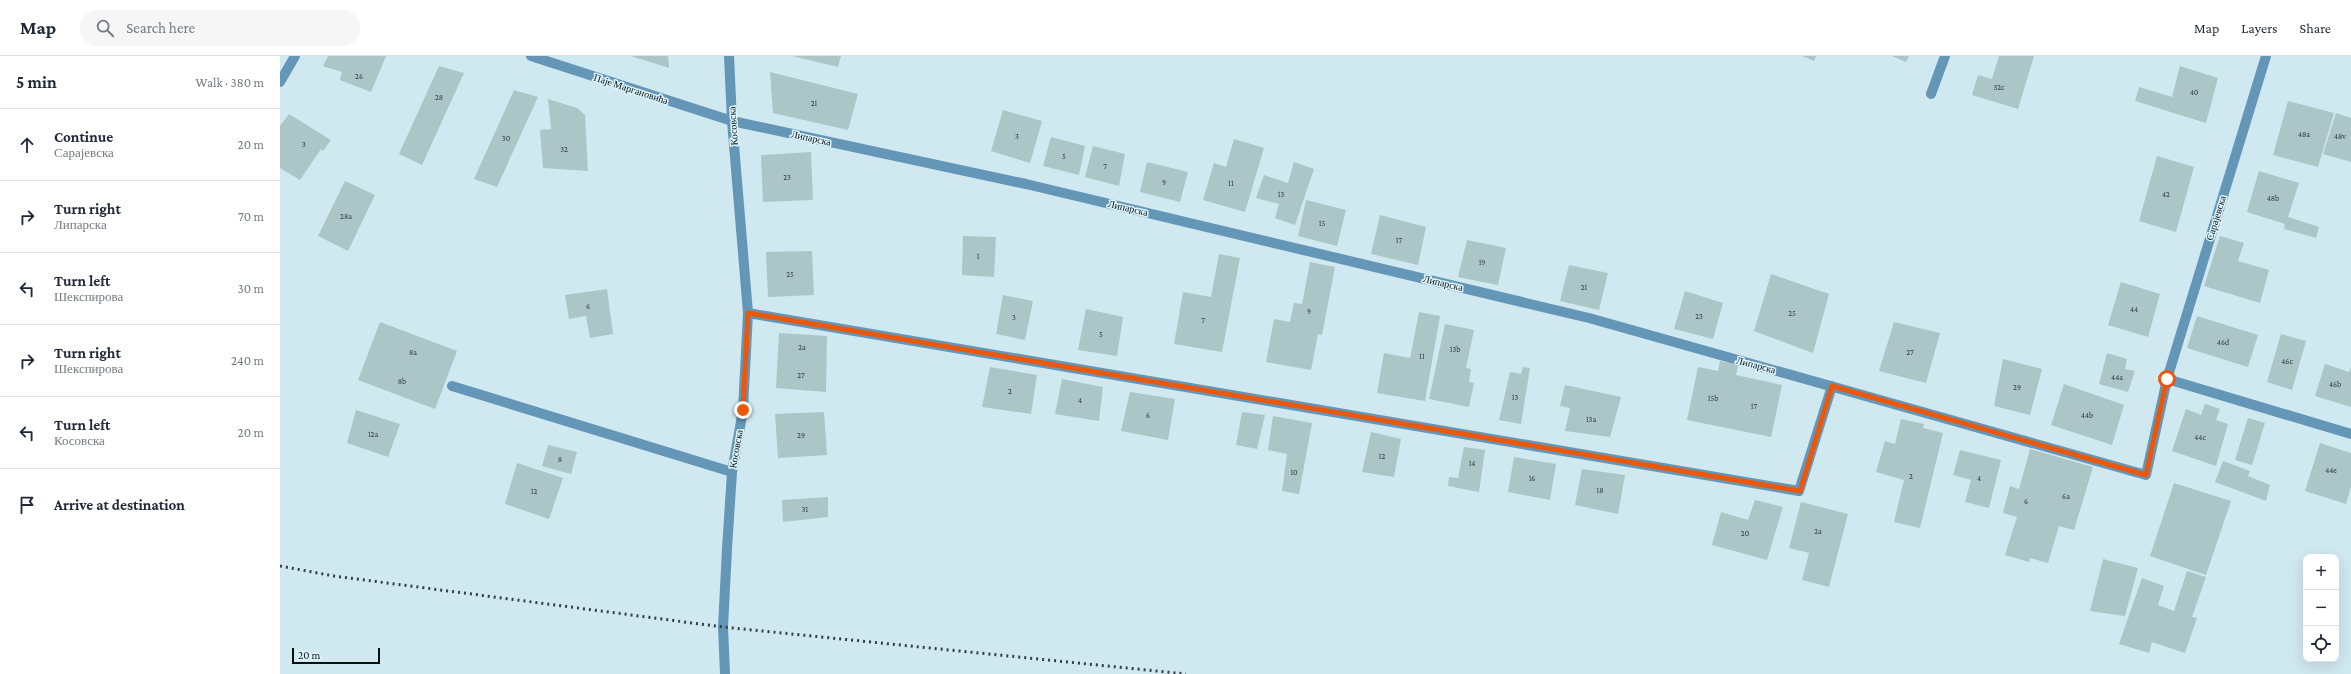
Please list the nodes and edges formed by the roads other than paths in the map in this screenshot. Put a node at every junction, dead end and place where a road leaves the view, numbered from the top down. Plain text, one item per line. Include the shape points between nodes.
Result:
1 (295, 56) edge
2 (531, 56) edge
3 (729, 56) edge
4 (1945, 56) edge
5 (2266, 56) edge
6 (280, 82) edge
7 (1931, 94) dead end
8 (732, 122) junction
9 (748, 313) junction
10 (2167, 379) junction
11 (452, 386) dead end
12 (1832, 386) junction
13 (2351, 434) edge
14 (732, 472) junction
15 (2146, 475) joint
16 (725, 674) edge

1 - 6 street
2 - 8 street, Паје Маргановића
3 - 8 street, Косовска
4 - 7 street
5 - 10 street, Сарајевска
8 - 9 street, Косовска
8 - 12 street, Липарска via 1026,184 1589,318
9 - 12 street via 1800,491
9 - 14 street, Косовска via 743,410
10 - 13 street
10 - 15 street, Сарајевска
11 - 14 street
12 - 15 street, Липарска
14 - 16 street, Косовска via 723,627

